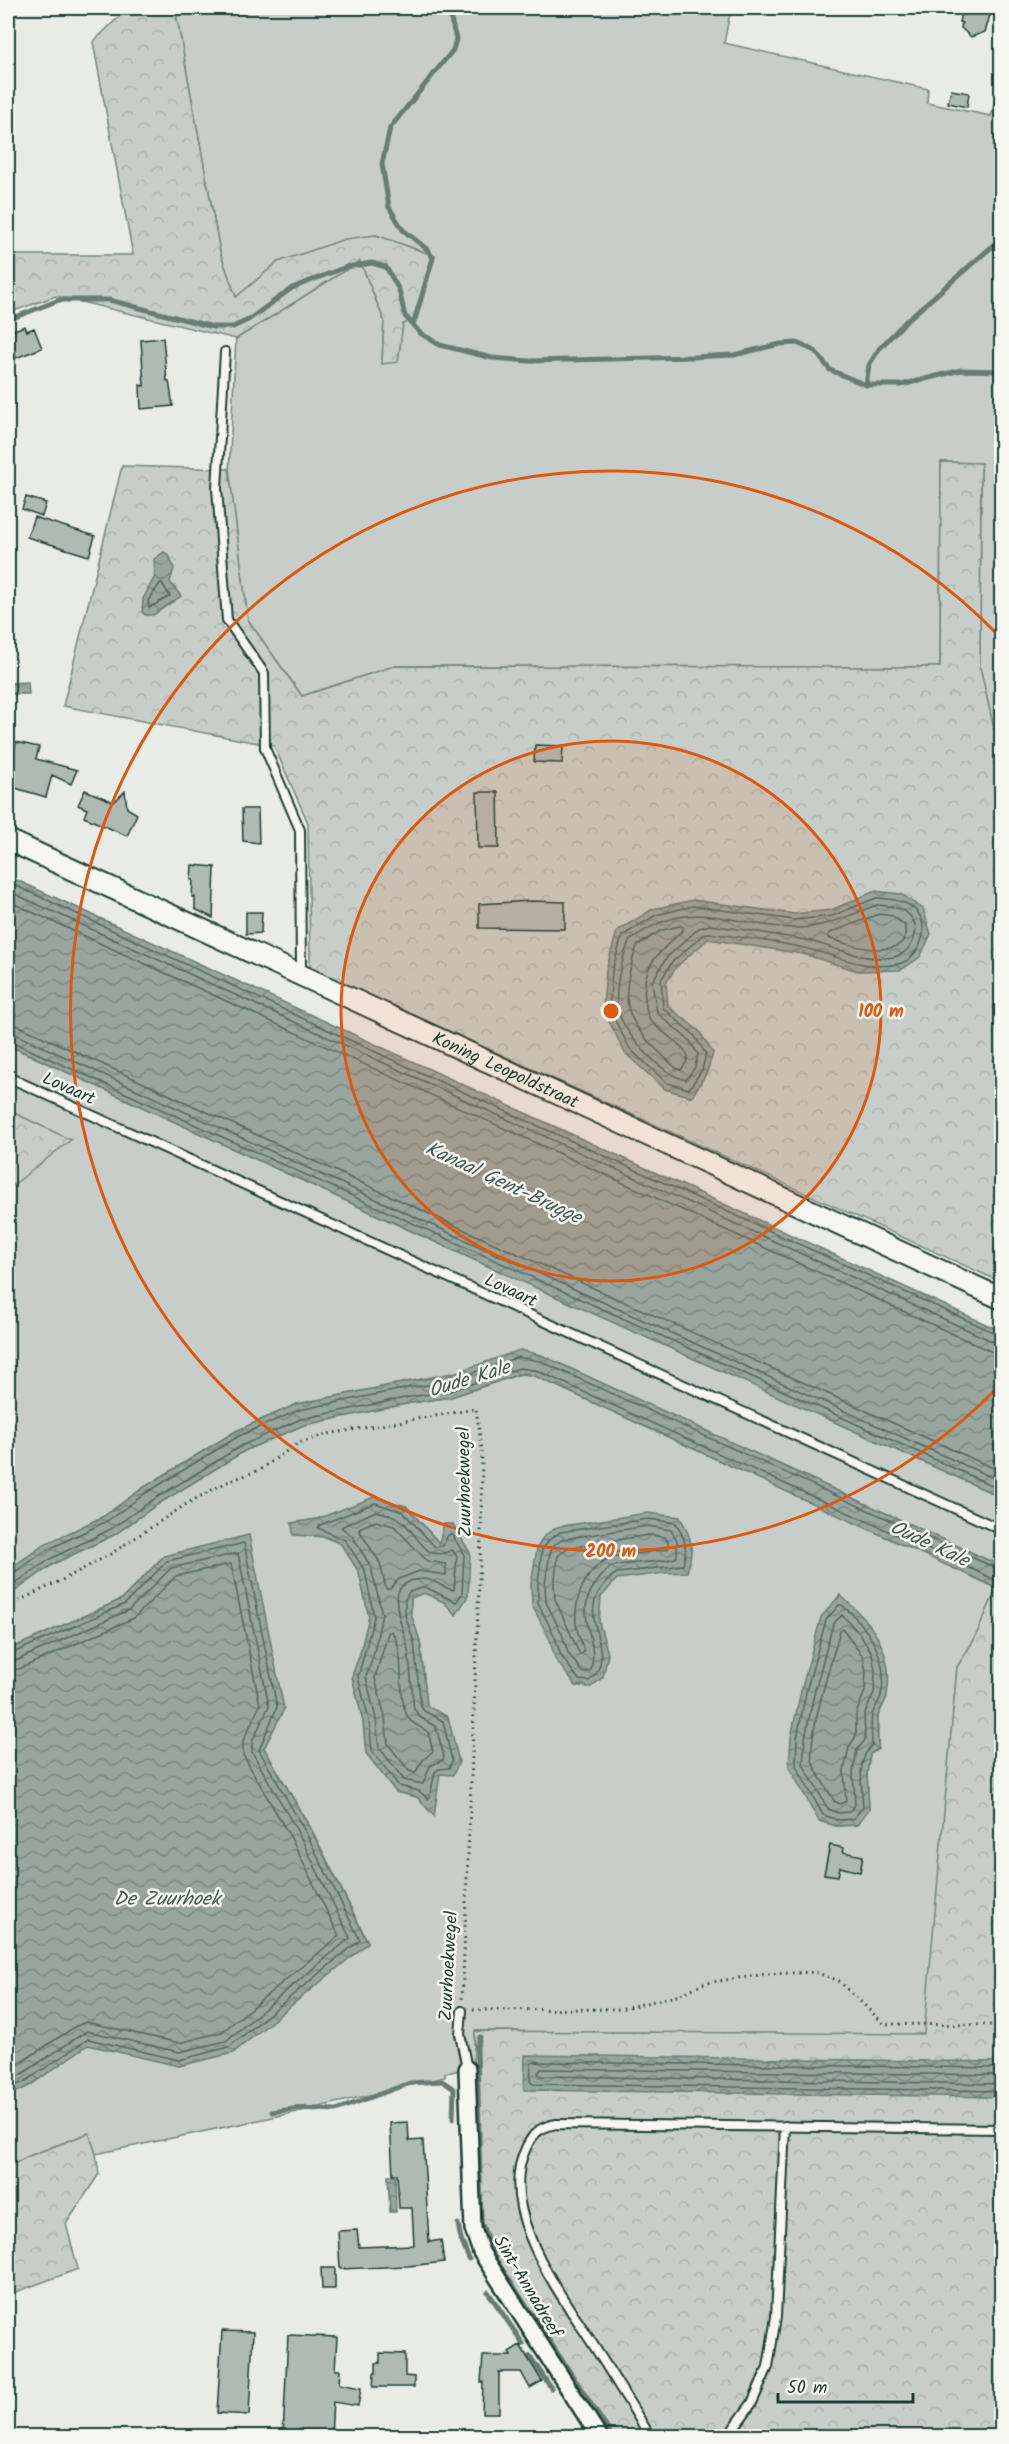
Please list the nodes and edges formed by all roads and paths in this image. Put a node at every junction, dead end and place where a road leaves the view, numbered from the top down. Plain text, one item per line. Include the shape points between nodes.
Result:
1 (225, 352) dead end
2 (8, 840) edge
3 (301, 976) junction
4 (8, 1077) edge
5 (1002, 1299) edge
6 (1002, 1530) edge
7 (8, 1606) edge
8 (462, 2011) junction
9 (1002, 2025) edge
10 (466, 2069) joint
11 (785, 2126) junction
12 (1002, 2129) edge
13 (599, 2436) edge
14 (650, 2436) edge
15 (728, 2436) edge

1 - 3 lane via 217,488 227,620 264,673 265,748 300,830
2 - 3 street, Koning Leopoldstraat
3 - 5 street, Koning Leopoldstraat
4 - 6 lane, Lovaart
7 - 8 path, Zuurhoekwegel via 100,1560 188,1503 259,1470 297,1444 327,1434 476,1409 482,1451 481,1536
8 - 9 path via 620,2009 676,1996 705,1983 815,1972 838,1981 884,2024
8 - 10 lane, Zuurhoekwegel via 460,2034
10 - 13 street, Sint-Annadreef via 473,2229 481,2252
11 - 12 lane
11 - 14 lane via 556,2124 543,2126 525,2150 518,2184 528,2232 544,2266
11 - 15 lane via 776,2318 768,2367 752,2403

